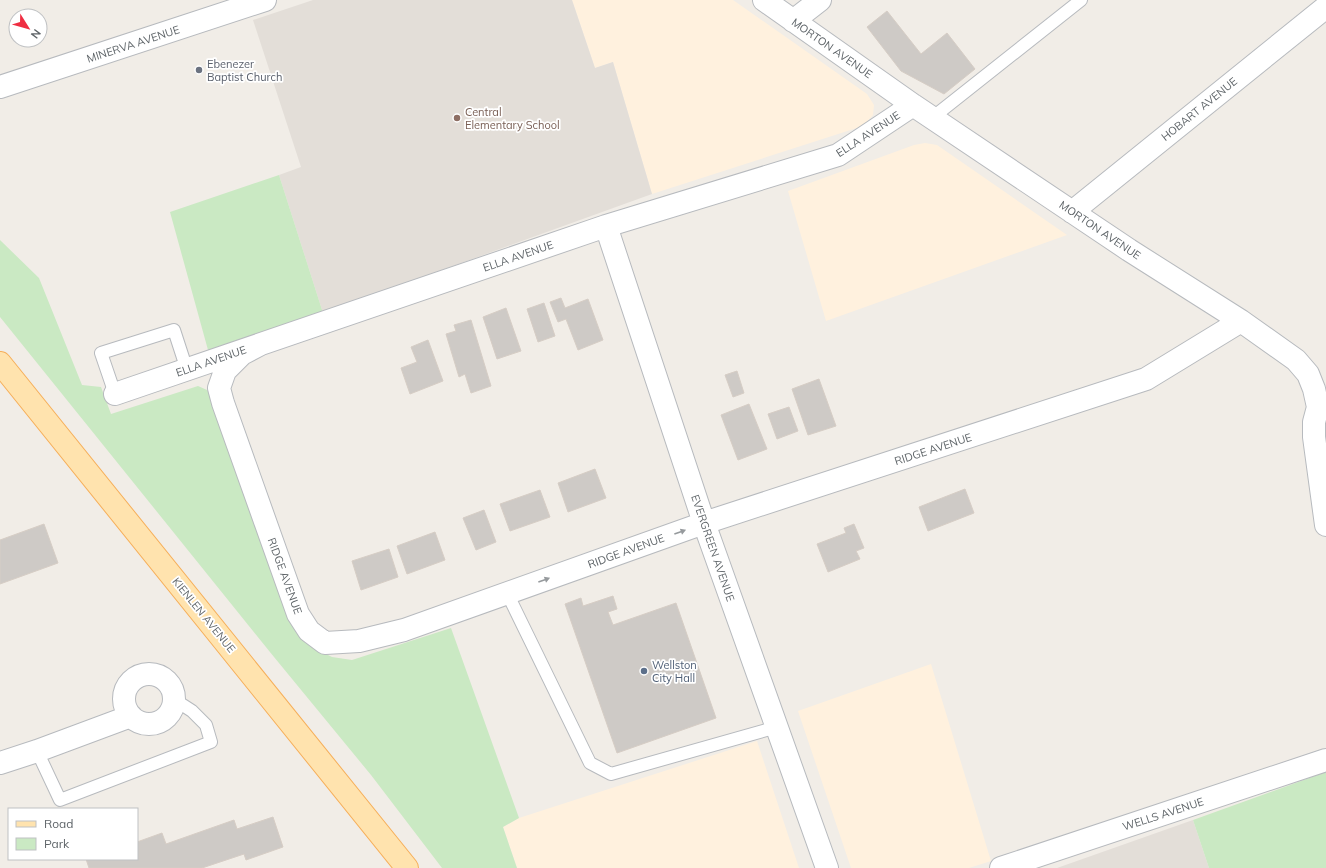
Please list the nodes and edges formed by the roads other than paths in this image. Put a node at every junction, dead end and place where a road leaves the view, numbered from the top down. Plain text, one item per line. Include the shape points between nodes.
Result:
1 (265, 0) edge
2 (764, 0) edge
3 (820, 0) edge
4 (1080, 0) edge
5 (1323, 7) edge
6 (794, 20) junction
7 (0, 87) edge
8 (913, 105) junction
9 (932, 118) junction
10 (1072, 212) junction
11 (606, 226) junction
12 (1241, 321) junction
13 (261, 344) junction
14 (0, 363) edge
15 (187, 370) junction
16 (115, 394) joint
17 (1322, 404) edge
18 (704, 523) junction
19 (1326, 525) edge
20 (507, 593) junction
21 (175, 700) junction
22 (131, 716) junction
23 (777, 727) junction
24 (37, 751) junction
25 (1326, 760) edge
26 (0, 763) edge
27 (407, 868) edge
28 (827, 868) edge
29 (1001, 868) edge

1 - 7 street, MINERVA AVENUE
2 - 6 street, MORTON AVENUE
3 - 6 street
4 - 9 lane
5 - 10 street, HOBART AVENUE
6 - 8 street, MORTON AVENUE
8 - 9 street, MORTON AVENUE
8 - 11 street, ELLA AVENUE via 838,155
9 - 10 street, MORTON AVENUE
10 - 12 street, MORTON AVENUE
11 - 13 street, ELLA AVENUE
11 - 18 street, EVERGREEN AVENUE
12 - 17 street, MORTON AVENUE via 1296,360 1308,374
12 - 18 street, RIDGE AVENUE via 1146,379
13 - 15 street, ELLA AVENUE
13 - 20 street, RIDGE AVENUE via 242,354 225,371 219,388 298,614 309,632 325,643 359,641 404,630
14 - 27 main road, KIENLEN AVENUE
15 - 16 street, ELLA AVENUE
15 - 16 lane via 174,330 102,353
17 - 19 street, MORTON AVENUE via 1314,422 1314,437
20 -> 18 street, RIDGE AVENUE
18 - 23 street, EVERGREEN AVENUE
20 - 23 lane via 590,763 611,774
21 - 22 street via 169,715 156,724 140,722
21 - 22 street via 170,684 163,678 147,674 139,676 132,681 124,697
21 - 24 lane via 206,725 211,742 60,800
22 - 24 street
23 - 28 street, EVERGREEN AVENUE
24 - 26 street
25 - 29 street, WELLS AVENUE

